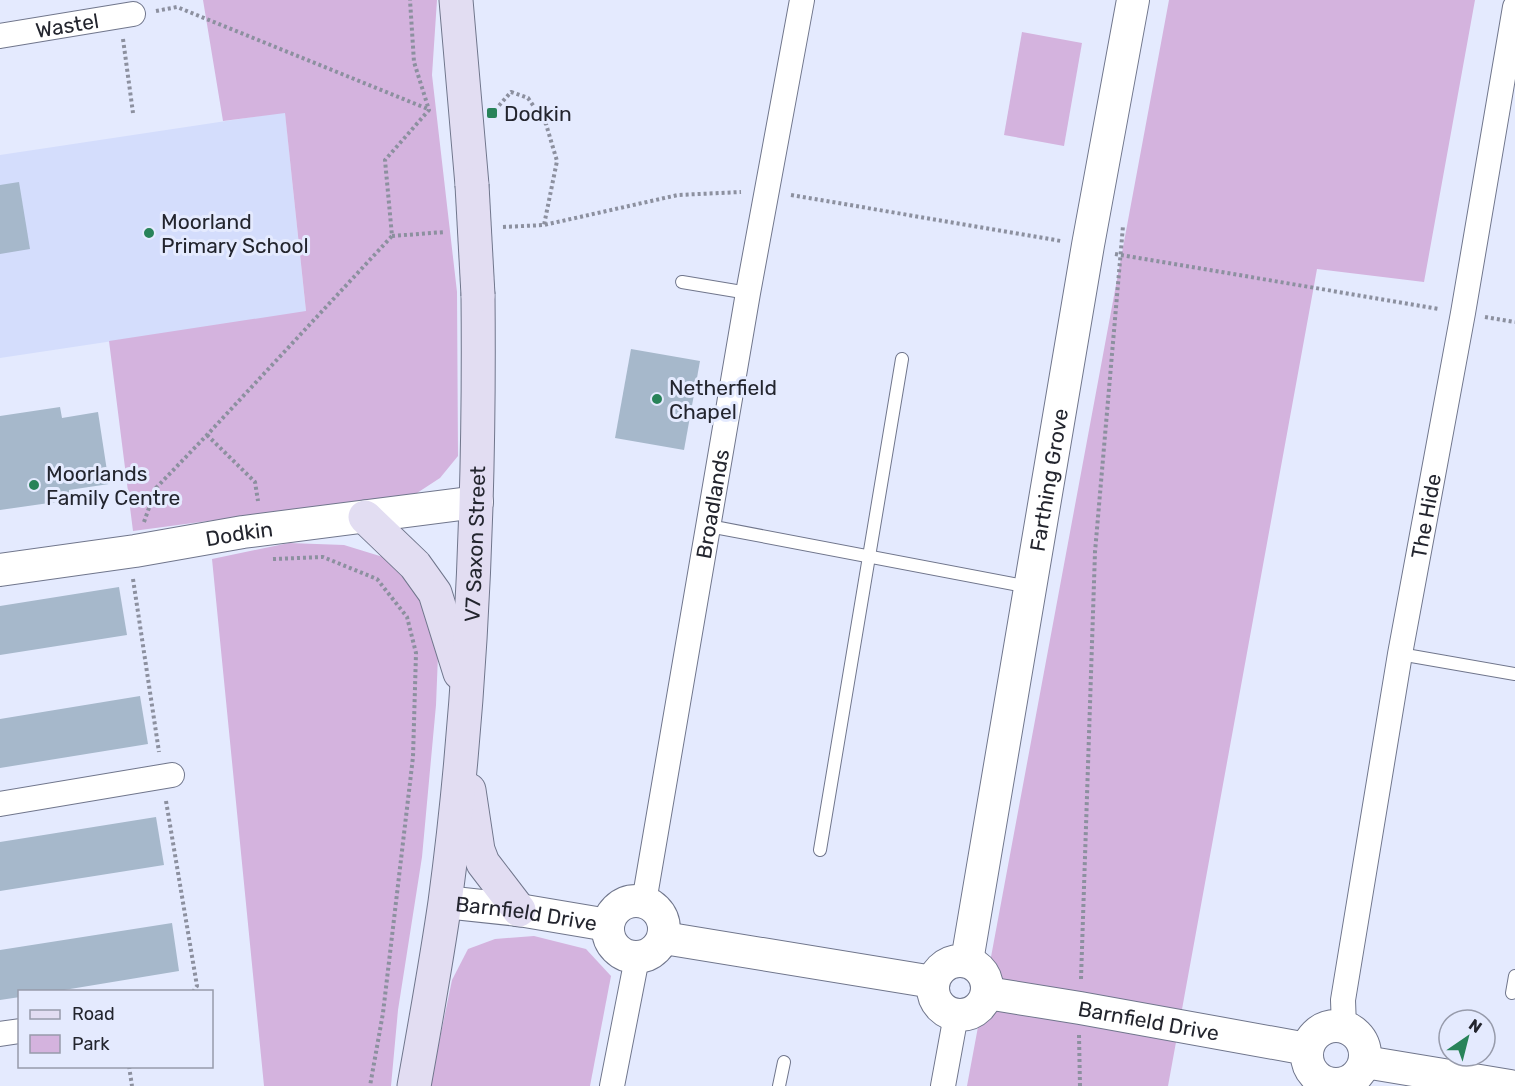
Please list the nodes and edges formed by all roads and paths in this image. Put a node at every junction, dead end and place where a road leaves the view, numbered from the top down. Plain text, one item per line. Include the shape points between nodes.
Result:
1 (410, 0) edge
2 (456, 0) edge
3 (802, 0) edge
4 (1133, 0) edge
5 (1515, 8) edge
6 (127, 16) junction
7 (0, 36) edge
8 (429, 110) junction
9 (133, 113) dead end
10 (492, 113) dead end
11 (766, 191) junction
12 (1123, 223) dead end
13 (544, 225) junction
14 (497, 228) dead end
15 (450, 231) dead end
16 (392, 236) junction
17 (1088, 245) junction
18 (1120, 256) junction
19 (682, 282) dead end
20 (748, 293) junction
21 (1463, 313) junction
22 (1515, 322) edge
23 (902, 359) dead end
24 (207, 435) junction
25 (477, 502) junction
26 (365, 517) junction
27 (709, 526) junction
28 (263, 529) junction
29 (135, 551) junction
30 (869, 557) junction
31 (0, 570) edge
32 (1030, 587) junction
33 (1400, 654) junction
34 (1515, 674) edge
35 (466, 698) junction
36 (463, 737) junction
37 (172, 775) dead end
38 (0, 804) edge
39 (820, 850) dead end
40 (445, 902) junction
41 (644, 902) junction
42 (519, 910) junction
43 (608, 925) junction
44 (664, 938) junction
45 (637, 958) junction
46 (967, 961) junction
47 (1515, 976) edge
48 (933, 982) junction
49 (987, 993) junction
50 (1512, 993) dead end
51 (1080, 1008) junction
52 (956, 1015) junction
53 (1344, 1027) junction
54 (18, 1031) edge
55 (0, 1034) edge
56 (1307, 1049) junction
57 (784, 1062) dead end
58 (1365, 1062) junction
59 (129, 1068) edge
60 (1331, 1085) edge
61 (132, 1086) edge
62 (370, 1086) edge
63 (414, 1086) edge
64 (612, 1086) edge
65 (779, 1086) edge
66 (944, 1086) edge
67 (1080, 1086) edge
68 (1510, 1086) edge

1 - 8 path via 414,62
2 - 25 main road, V7 Saxon Street, bridge via 478,295
3 - 11 street, Broadlands
4 - 17 street, Farthing Grove
5 - 21 street, The Hide
6 - 7 street, Wastel
6 - 8 path via 177,7
6 - 9 path
8 - 16 path via 385,160
10 - 13 path via 511,92 528,98 546,123 557,161
11 - 13 path via 678,195
11 - 17 path
11 - 20 street, Broadlands
12 - 18 path
13 - 14 path
15 - 16 path
16 - 24 path
17 - 18 path
17 - 32 street, Farthing Grove
18 - 21 path
18 - 51 path via 1095,552
19 - 20 lane
20 - 27 street, Broadlands
21 - 22 path
21 - 33 street, The Hide
23 - 30 lane
24 - 28 path via 255,482
24 - 29 path via 156,488
25 - 26 street, Dodkin
25 - 35 main road, V7 Saxon Street
26 - 28 street, Dodkin
26 - 35 main road via 415,565 435,593
27 - 30 lane
27 - 41 street, Broadlands
28 - 29 street, Dodkin
28 - 62 path via 268,559 322,557 377,579 407,617 416,653 413,757 383,1012
29 - 31 street, Dodkin
30 - 32 lane
30 - 39 lane
32 - 46 street, Farthing Grove
33 - 34 lane
33 - 53 street, The Hide via 1343,1000
35 - 36 main road, V7 Saxon Street
36 - 40 main road, V7 Saxon Street
36 - 42 main road via 478,850 483,863
37 - 38 street
40 - 42 street, Barnfield Drive
40 - 63 main road, V7 Saxon Street
41 - 43 street via 635,900 617,908
41 - 44 street via 660,912
42 - 43 street, Barnfield Drive
43 - 45 street via 608,935 618,951
44 - 45 street via 656,950
44 - 48 street
45 - 64 street
46 - 48 street via 946,964
46 - 49 street via 986,977
47 - 50 lane
48 - 52 street via 940,1007
49 - 51 street, Barnfield Drive
49 - 52 street via 980,1008
51 - 56 street, Barnfield Drive
51 - 67 path
52 - 66 street
53 - 56 street via 1317,1033
53 - 58 street via 1364,1044
54 - 55 street
56 - 60 street via 1315,1076
57 - 65 lane
58 - 60 street via 1349,1082
58 - 68 street
59 - 61 path

